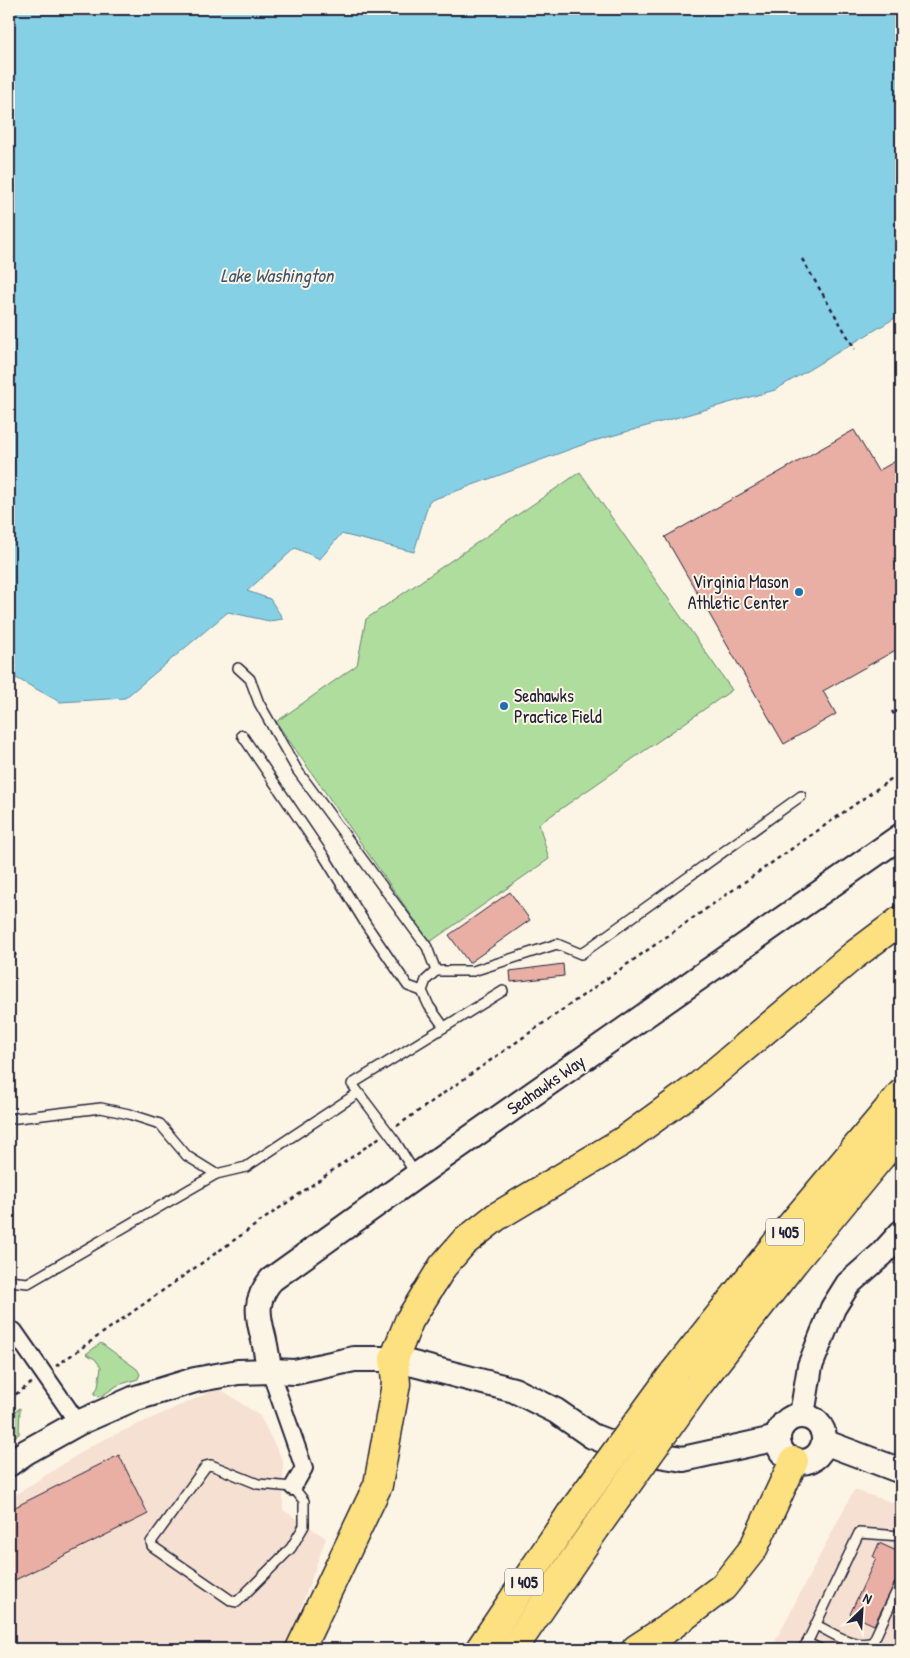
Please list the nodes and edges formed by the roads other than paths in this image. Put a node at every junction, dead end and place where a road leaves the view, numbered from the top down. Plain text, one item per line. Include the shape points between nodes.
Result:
1 (238, 668) dead end
2 (242, 735) dead end
3 (801, 796) dead end
4 (901, 836) edge
5 (901, 920) edge
6 (436, 971) junction
7 (422, 991) junction
8 (503, 991) dead end
9 (444, 1027) junction
10 (358, 1093) junction
11 (901, 1094) edge
12 (9, 1119) edge
13 (901, 1132) edge
14 (216, 1174) junction
15 (416, 1176) junction
16 (901, 1233) edge
17 (9, 1281) edge
18 (9, 1335) edge
19 (394, 1359) junction
20 (270, 1371) junction
21 (802, 1415) junction
22 (78, 1423) junction
23 (778, 1438) junction
24 (824, 1442) junction
25 (794, 1461) junction
26 (9, 1464) edge
27 (901, 1471) edge
28 (293, 1487) junction
29 (901, 1536) edge
30 (901, 1582) edge
31 (816, 1625) junction
32 (805, 1646) edge
33 (300, 1649) edge
34 (480, 1649) edge
35 (513, 1649) edge
36 (636, 1649) edge
37 (820, 1649) edge

1 - 6 lane via 250,679 259,703 297,770 427,948
2 - 7 lane via 408,986
3 - 6 lane via 582,954 557,944 473,971
4 - 15 street, Seahawks Way
5 - 19 highway via 700,1085 622,1141 496,1217 463,1243 443,1266 421,1301
6 - 7 lane via 426,980
7 - 9 lane
8 - 9 lane
9 - 10 lane via 352,1084
10 - 14 lane via 246,1167
10 - 15 lane via 395,1141
11 - 34 highway, I 405, bridge via 673,1374 570,1515
12 - 14 lane via 101,1108 129,1114 160,1124 187,1156
13 - 35 highway, I 405, bridge via 698,1385
14 - 17 lane via 28,1283
15 - 20 street, Seahawks Way via 280,1272 263,1290 258,1317
16 - 21 street via 848,1284 833,1308 810,1366
18 - 22 street via 14,1331
19 - 20 street via 354,1359 295,1372
19 - 23 street via 514,1390 556,1411 592,1436 628,1450 683,1459
19 - 33 highway via 396,1384 378,1484
20 - 22 street via 238,1372 194,1380 134,1398
20 - 28 street via 304,1468
21 - 23 street via 788,1419
21 - 24 street via 822,1427
22 - 26 street
23 - 25 street via 782,1452
24 - 25 street via 822,1450 810,1460
24 - 27 street
25 - 36 highway via 753,1549 723,1587
28 - 28 lane via 258,1484 211,1465 206,1466 152,1546 237,1602 291,1548 304,1526 304,1501
29 - 31 lane via 859,1533
30 - 31 lane via 873,1642 855,1644
31 - 32 lane
32 - 37 lane

